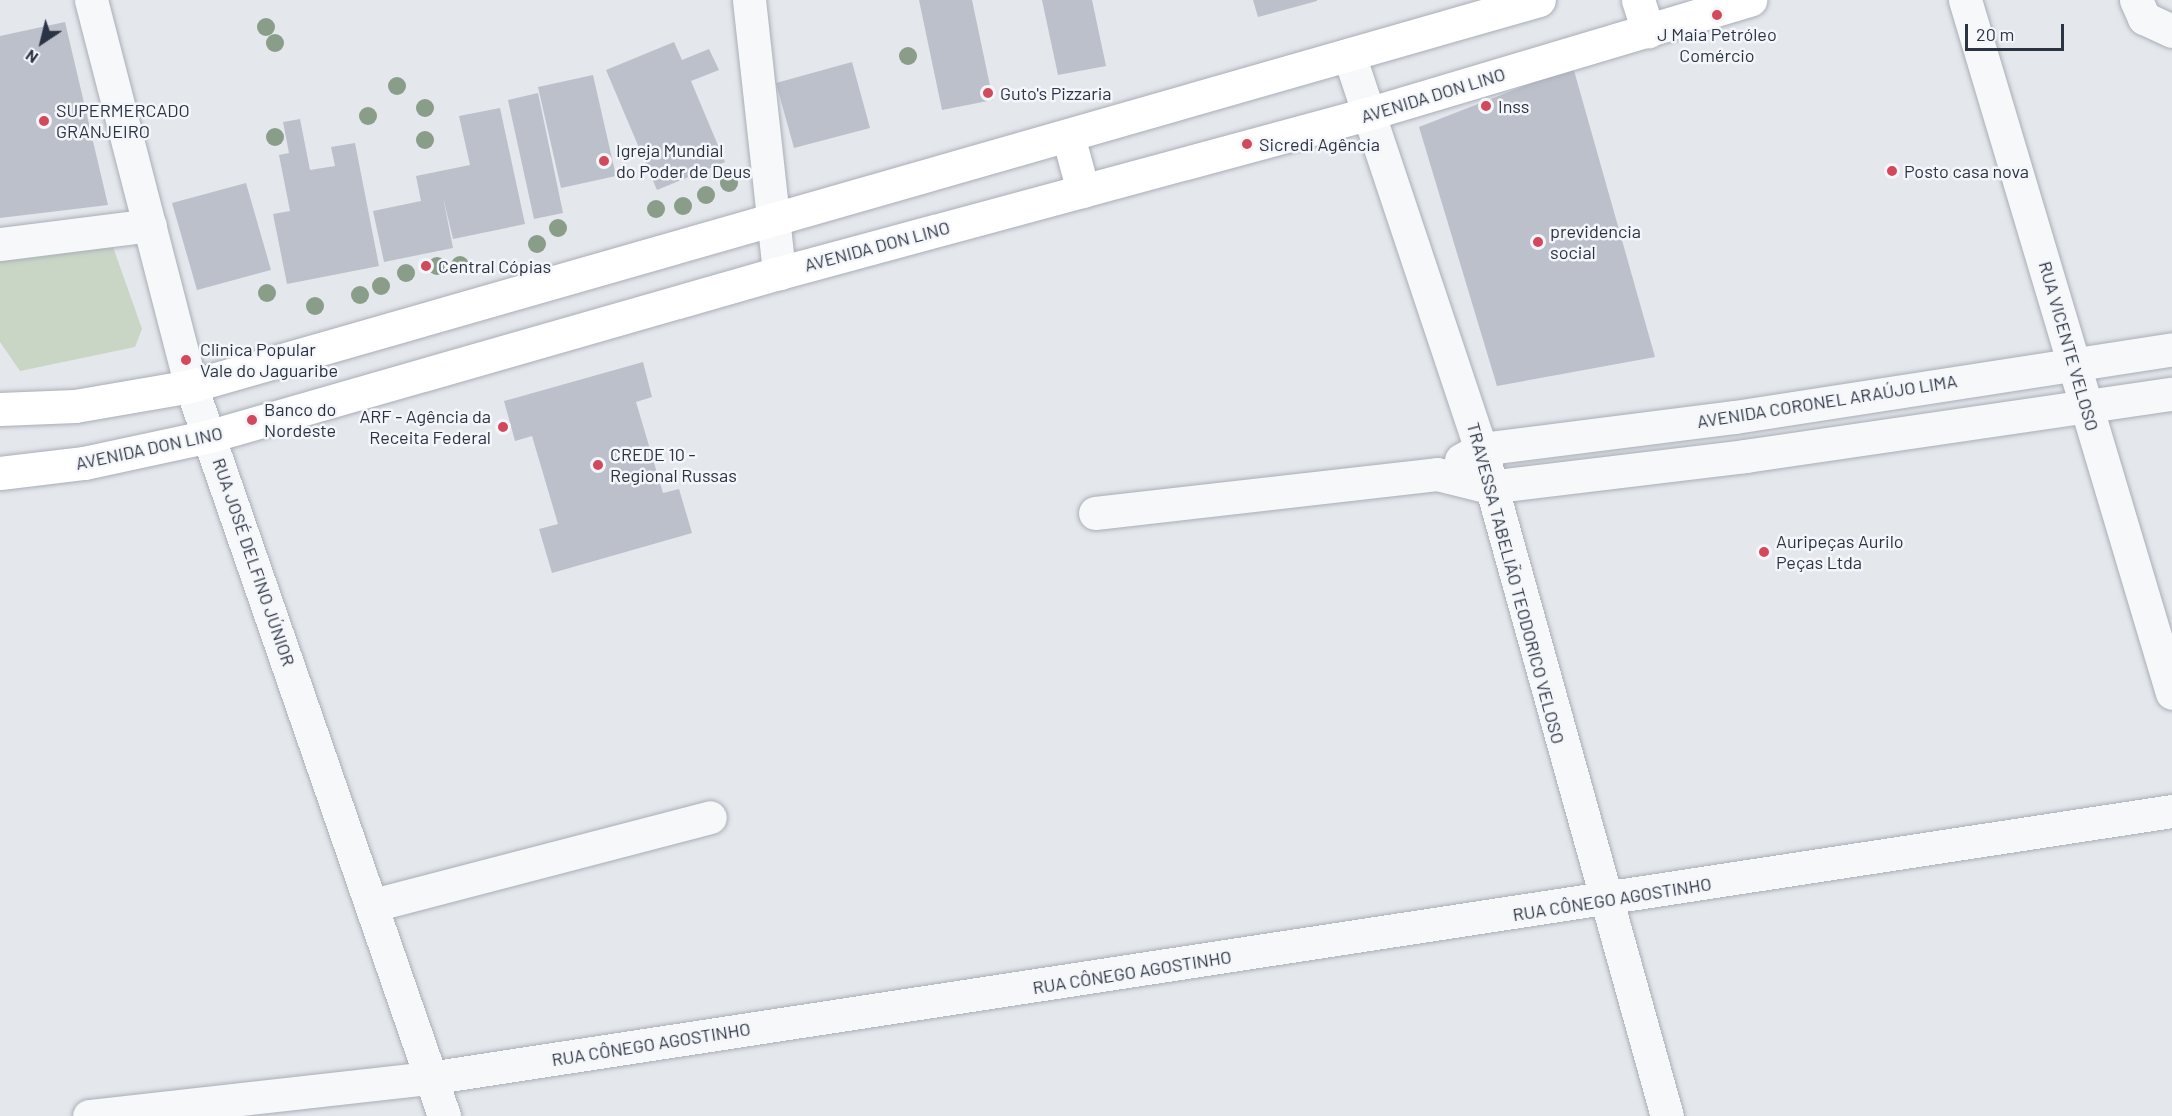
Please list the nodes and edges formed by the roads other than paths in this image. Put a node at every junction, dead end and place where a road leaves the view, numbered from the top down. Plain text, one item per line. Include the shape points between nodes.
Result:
1 (91, 0) edge
2 (748, 0) edge
3 (1539, 0) edge
4 (1638, 0) edge
5 (1750, 0) edge
6 (1965, 0) edge
7 (2136, 0) edge
8 (1648, 30) junction
9 (2172, 31) edge
10 (1349, 55) junction
11 (1367, 114) junction
12 (1068, 136) junction
13 (1083, 191) junction
14 (774, 220) junction
15 (150, 225) junction
16 (0, 244) edge
17 (779, 273) junction
18 (489, 301) junction
19 (2172, 349) edge
20 (501, 352) junction
21 (2077, 362) junction
22 (190, 386) junction
23 (2172, 394) edge
24 (0, 409) edge
25 (2087, 409) junction
26 (1735, 417) junction
27 (210, 436) junction
28 (1481, 449) junction
29 (1745, 456) junction
30 (0, 473) edge
31 (1437, 474) junction
32 (1489, 486) junction
33 (1095, 513) dead end
34 (2172, 693) edge
35 (2172, 812) edge
36 (710, 817) dead end
37 (1603, 901) junction
38 (373, 905) junction
39 (429, 1078) junction
40 (89, 1116) edge
41 (444, 1116) edge
42 (1667, 1116) edge

1 - 15 street, RUA JOSÉ DELFINO JÚNIOR
2 - 14 street
3 - 10 main road
4 - 8 main road
5 - 8 main road, AVENIDA DON LINO
6 - 21 street, RUA VICENTE VELOSO
7 - 9 street via 2149,22
8 - 11 main road, AVENIDA DON LINO
10 - 11 street, TRAVESSA TABELIÃO TEODORICO VELOSO
10 - 12 main road
11 - 13 main road, AVENIDA DON LINO
11 - 28 street, TRAVESSA TABELIÃO TEODORICO VELOSO
12 - 13 main road
12 - 14 main road
13 - 17 main road, AVENIDA DON LINO
14 - 17 street
14 - 18 main road
15 - 16 street
15 - 22 street, RUA JOSÉ DELFINO JÚNIOR
17 - 20 main road, AVENIDA DON LINO
18 - 20 main road
18 - 22 main road
19 - 21 street, AVENIDA CORONEL ARAÚJO LIMA
20 - 27 main road, AVENIDA DON LINO
21 - 25 street, RUA VICENTE VELOSO
21 - 26 street, AVENIDA CORONEL ARAÚJO LIMA
22 - 24 main road via 75,406
22 - 27 street, RUA JOSÉ DELFINO JÚNIOR
23 - 25 street
25 - 29 street
25 - 34 street, RUA VICENTE VELOSO
26 - 28 street, AVENIDA CORONEL ARAÚJO LIMA
26 - 29 street
27 - 30 main road, AVENIDA DON LINO via 84,463
27 - 38 street, RUA JOSÉ DELFINO JÚNIOR
28 - 31 street
28 - 32 street, TRAVESSA TABELIÃO TEODORICO VELOSO
29 - 32 street
31 - 32 street
31 - 33 street
32 - 37 street, TRAVESSA TABELIÃO TEODORICO VELOSO
35 - 37 street, RUA CÔNEGO AGOSTINHO
36 - 38 street
37 - 39 street, RUA CÔNEGO AGOSTINHO
37 - 42 street, TRAVESSA TABELIÃO TEODORICO VELOSO
38 - 39 street, RUA JOSÉ DELFINO JÚNIOR
39 - 40 street, RUA CÔNEGO AGOSTINHO
39 - 41 street, RUA JOSÉ DELFINO JÚNIOR

